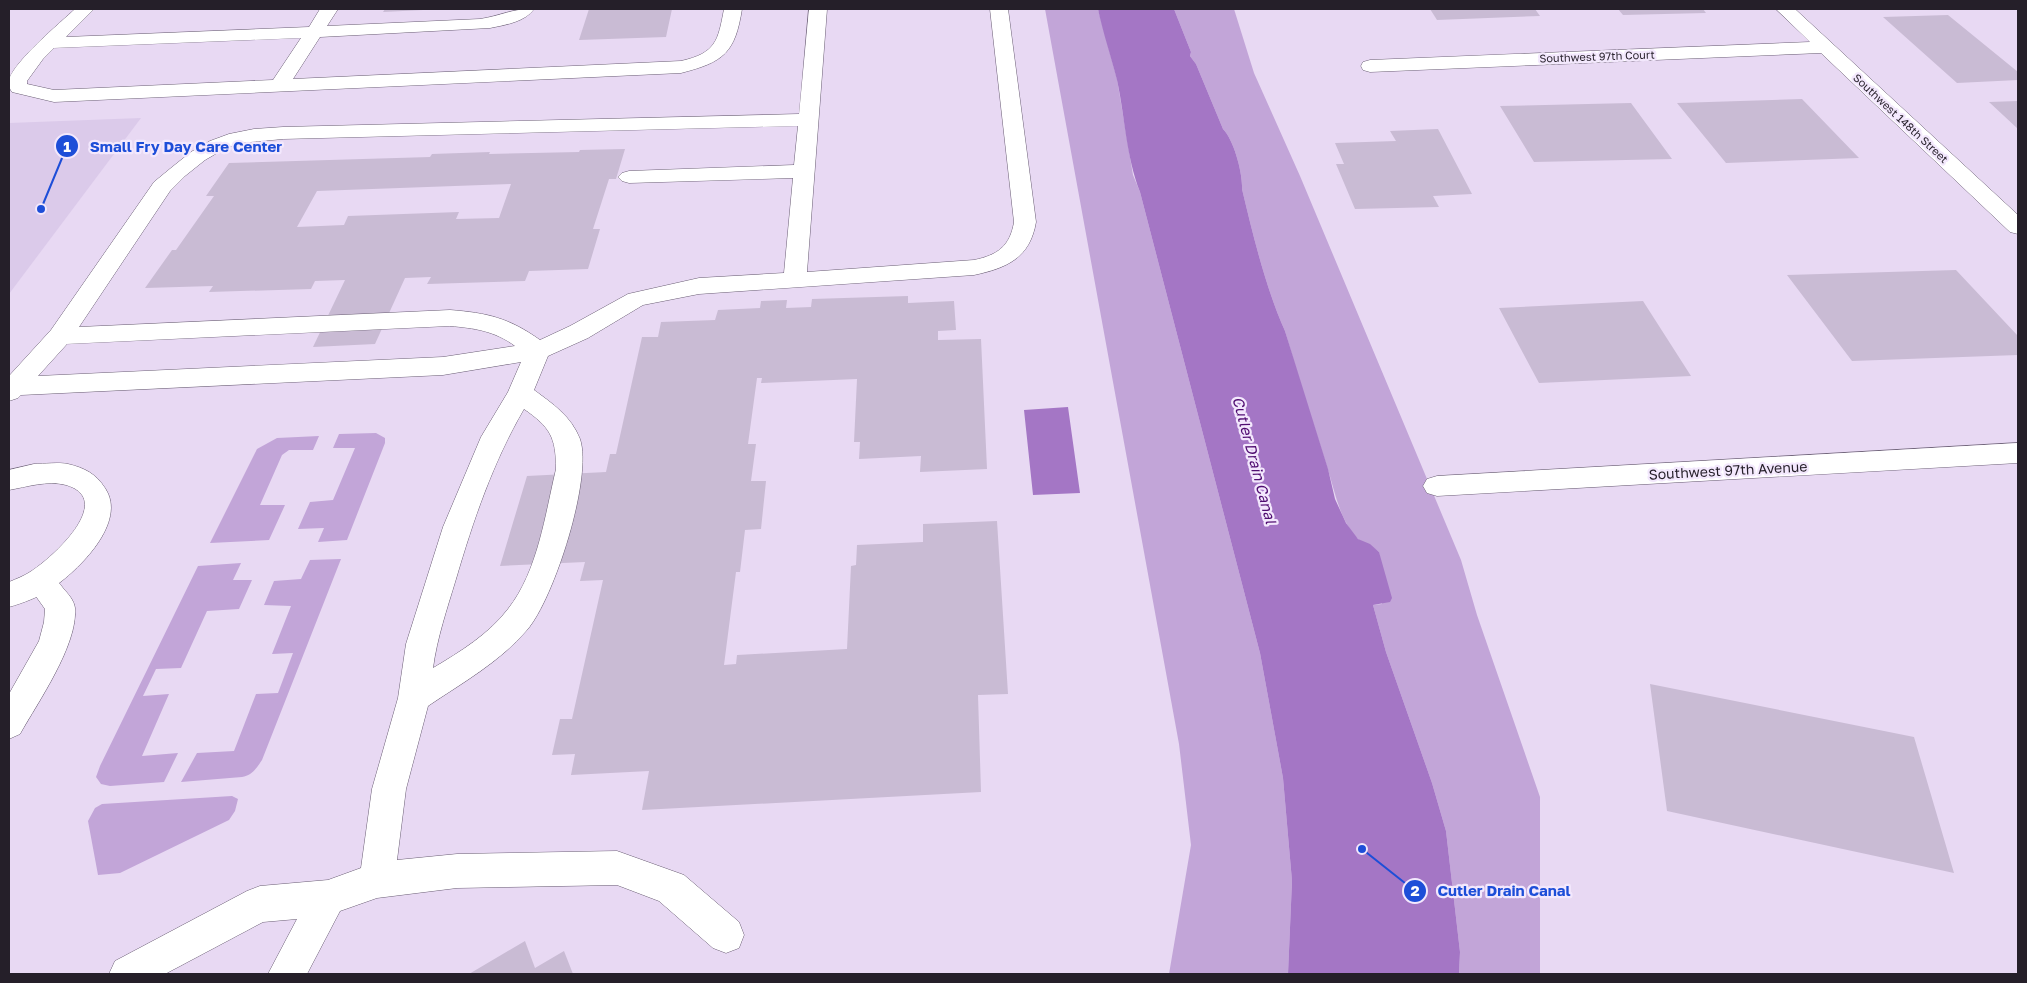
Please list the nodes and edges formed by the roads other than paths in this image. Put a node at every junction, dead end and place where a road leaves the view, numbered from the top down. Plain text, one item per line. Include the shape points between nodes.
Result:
1 (85, 9) edge
2 (329, 9) edge
3 (525, 9) edge
4 (733, 9) edge
5 (818, 9) edge
6 (999, 9) edge
7 (1785, 9) edge
8 (316, 31) junction
9 (48, 42) junction
10 (1825, 47) junction
11 (1370, 66) dead end
12 (280, 84) junction
13 (808, 120) junction
14 (803, 171) junction
15 (629, 177) dead end
16 (2018, 227) edge
17 (795, 280) junction
18 (60, 336) junction
19 (538, 350) junction
20 (11, 389) edge
21 (520, 393) junction
22 (2018, 453) edge
23 (9, 480) edge
24 (1437, 486) dead end
25 (40, 581) junction
26 (9, 595) edge
27 (414, 698) junction
28 (9, 724) edge
29 (376, 880) junction
30 (328, 898) junction
31 (726, 935) dead end
32 (128, 974) edge
33 (287, 974) edge

1 - 9 street
2 - 8 street
3 - 8 street via 504,19 481,24
4 - 12 street via 729,33 719,52 703,62 681,67
5 - 13 street
6 - 17 street via 1026,222 1020,241 1009,255 985,266
7 - 10 street, Southwest 148th Street
8 - 9 street
8 - 12 street
9 - 12 street via 17,81 19,88 54,96
10 - 11 street, Southwest 97th Court
10 - 16 street, Southwest 148th Street
13 - 14 street
13 - 18 street via 283,133 236,138 198,156 162,187
14 - 15 street
14 - 17 street
17 - 19 street via 700,286 636,299 579,332
18 - 19 street via 450,318 483,321 512,332
18 - 20 street
19 - 20 street via 443,366
19 - 21 street
21 - 27 street via 494,437 457,527 421,644
21 - 27 street via 554,418 566,434 570,454 566,487 538,588 518,620 490,647
22 - 24 street, Southwest 97th Avenue
23 - 25 street via 34,474 67,474 88,483 98,498 98,515 86,538
25 - 26 street
25 - 28 street via 60,606 59,622 54,644
27 - 29 street via 389,789
29 - 30 street
29 - 31 street via 457,871 617,868 671,888
30 - 32 street via 260,904
30 - 33 street

